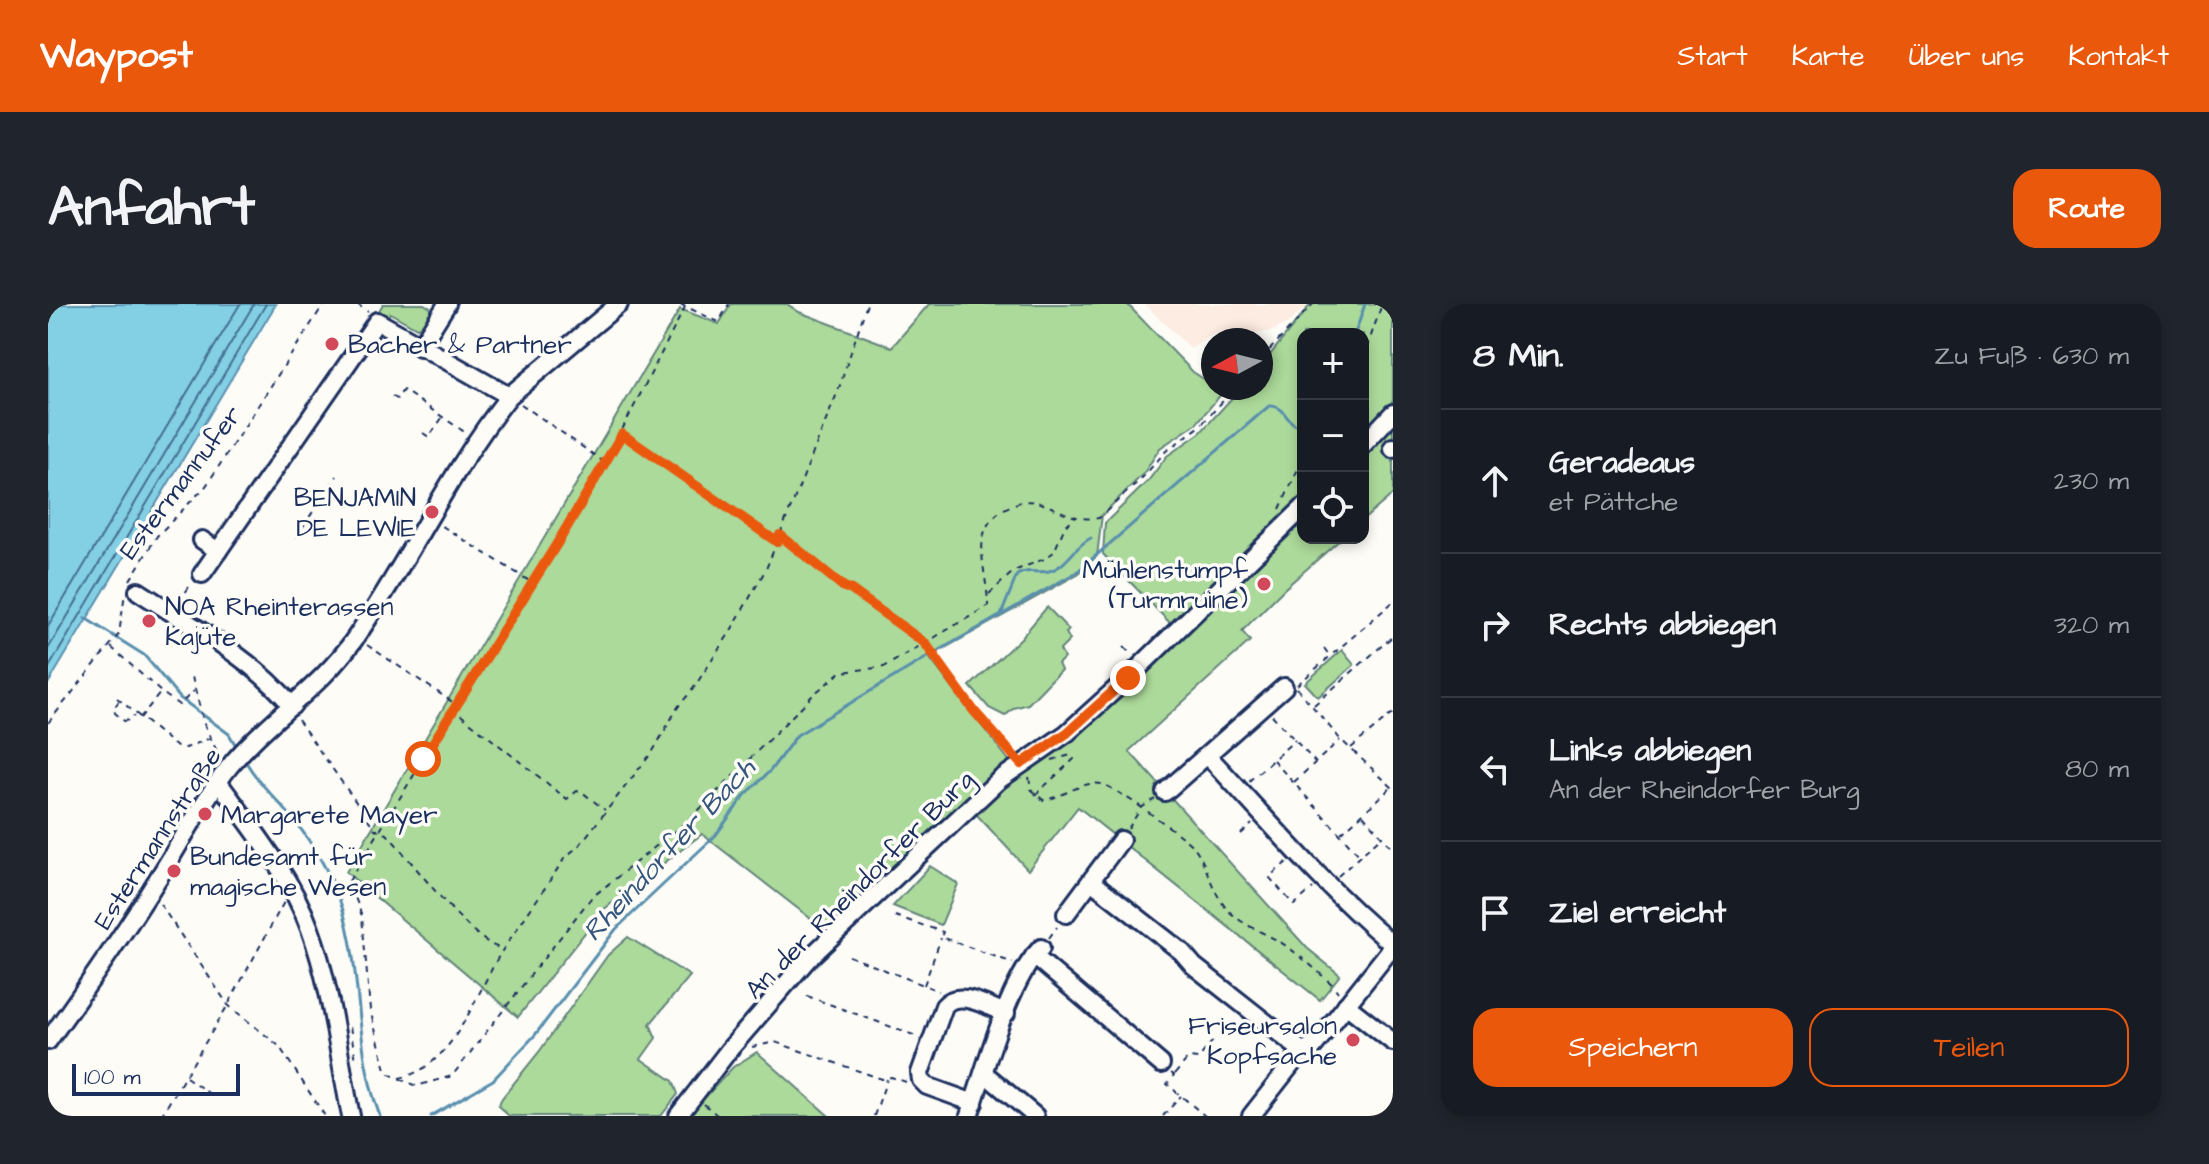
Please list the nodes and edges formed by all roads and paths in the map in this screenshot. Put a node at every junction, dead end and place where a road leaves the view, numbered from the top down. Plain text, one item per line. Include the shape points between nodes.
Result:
1 (324, 304) edge
2 (619, 304) edge
3 (680, 304) edge
4 (729, 304) edge
5 (867, 304) edge
6 (1313, 304) edge
7 (1382, 304) edge
8 (444, 305) edge
9 (685, 307) junction
10 (1369, 342) edge
11 (1273, 346) edge
12 (420, 347) junction
13 (392, 396) dead end
14 (509, 396) junction
15 (1224, 400) edge
16 (1393, 413) edge
17 (443, 417) junction
18 (423, 433) dead end
19 (622, 434) junction
20 (1369, 439) edge
21 (477, 440) junction
22 (605, 463) junction
23 (1297, 472) edge
24 (337, 476) dead end
25 (1279, 512) dead end
26 (1297, 514) edge
27 (1075, 518) junction
28 (431, 519) junction
29 (780, 535) junction
30 (296, 537) dead end
31 (202, 540) dead end
32 (777, 542) junction
33 (218, 551) junction
34 (202, 574) joint
35 (532, 583) junction
36 (138, 591) dead end
37 (988, 594) junction
38 (1393, 602) edge
39 (172, 613) junction
40 (1393, 636) edge
41 (355, 637) junction
42 (926, 645) junction
43 (109, 646) junction
44 (1324, 648) dead end
45 (1330, 656) junction
46 (192, 677) dead end
47 (1284, 687) dead end
48 (194, 691) junction
49 (161, 692) junction
50 (457, 705) junction
51 (292, 706) junction
52 (1264, 706) junction
53 (1313, 706) junction
54 (1393, 713) edge
55 (134, 715) junction
56 (139, 719) junction
57 (48, 723) edge
58 (210, 738) junction
59 (1340, 739) junction
60 (1295, 740) junction
61 (1350, 749) junction
62 (1208, 756) junction
63 (1273, 760) junction
64 (1315, 762) junction
65 (1042, 763) dead end
66 (1021, 764) junction
67 (226, 772) junction
68 (1293, 782) junction
69 (1392, 787) edge
70 (1239, 790) junction
71 (1165, 792) joint
72 (1035, 795) junction
73 (1141, 808) junction
74 (606, 810) junction
75 (1362, 814) junction
76 (379, 829) junction
77 (1340, 834) junction
78 (1382, 836) junction
79 (1121, 840) joint
80 (1393, 849) edge
81 (1360, 856) junction
82 (1279, 869) dead end
83 (1091, 881) junction
84 (1327, 886) junction
85 (291, 889) junction
86 (151, 890) junction
87 (1303, 896) dead end
88 (1066, 914) joint
89 (895, 916) dead end
90 (941, 937) junction
91 (1392, 942) edge
92 (505, 947) junction
93 (849, 956) dead end
94 (1033, 958) junction
95 (924, 986) junction
96 (807, 996) dead end
97 (950, 999) junction
98 (228, 1005) junction
99 (1346, 1005) junction
100 (1006, 1013) junction
101 (1216, 1037) dead end
102 (48, 1041) edge
103 (931, 1041) junction
104 (1393, 1042) edge
105 (729, 1050) junction
106 (1302, 1051) junction
107 (1168, 1070) junction
108 (984, 1073) junction
109 (185, 1076) junction
110 (398, 1078) junction
111 (888, 1078) junction
112 (927, 1086) junction
113 (1181, 1096) junction
114 (215, 1098) dead end
115 (703, 1103) dead end
116 (971, 1110) edge
117 (161, 1116) edge
118 (325, 1116) edge
119 (351, 1116) edge
120 (678, 1116) edge
121 (718, 1116) edge
122 (874, 1116) edge
123 (1035, 1116) edge
124 (1163, 1116) edge
125 (1205, 1116) edge
126 (1251, 1116) edge

1 - 43 path, Estermannufer via 206,486 157,536 137,566 123,600 119,634
2 - 14 street, Estermannstraße
3 - 9 path
4 - 9 path via 719,322
5 - 29 path
6 - 11 path
7 - 10 path
8 - 12 street
9 - 19 path
12 - 14 street
12 - 33 street via 377,321
13 - 17 path via 397,399 403,390
14 - 21 street, Estermannstraße
14 - 22 path
15 - 27 path via 1109,511 1099,518
16 - 20 street
17 - 18 path via 429,437
17 - 21 path
19 - 22 path
19 - 32 path
21 - 28 street, Estermannstraße
22 - 35 path
23 - 25 path
24 - 30 path
26 - 66 street, An der Rheindorfer Burg via 1128,678 1067,733
27 - 37 path via 1065,526 1054,552 1014,571
27 - 37 path via 1027,501 1004,509 983,533
28 - 35 path
28 - 41 street, Estermannstraße
29 - 32 path
29 - 42 path
31 - 33 street
32 - 74 path via 729,634 653,751
33 - 34 street
34 - 39 path
35 - 50 path
36 - 39 street
37 - 42 path via 988,606
38 - 45 path
39 - 51 street via 271,681
40 - 53 path
41 - 50 path
41 - 51 street, Estermannstraße via 333,668
42 - 66 path
42 - 110 path via 884,667 841,672 815,693 690,819 591,898 452,1076 416,1086
43 - 49 path
43 - 57 path, Estermannufer
44 - 45 path
45 - 53 path via 1295,686
46 - 48 path
47 - 52 street
48 - 49 path via 179,705
48 - 58 path
49 - 56 path
50 - 74 path via 457,712 567,799 582,792
50 - 76 path
51 - 67 street, Estermannstraße
51 - 76 path
52 - 60 path
52 - 62 street
53 - 59 path
54 - 61 path
55 - 55 path via 134,711 118,699 115,713 124,721
55 - 56 path
56 - 58 path via 177,747
58 - 67 path
59 - 61 path
59 - 64 path
60 - 63 path
60 - 64 path
61 - 69 path
62 - 70 street
62 - 71 street
63 - 68 path
63 - 70 path
64 - 68 path
65 - 72 path via 1071,755 1074,759
66 - 72 path
66 - 105 street, An der Rheindorfer Burg via 807,960
67 - 85 street
67 - 86 street, Estermannstraße
68 - 77 path
69 - 75 path
70 - 84 street
71 - 73 path
72 - 73 path via 1054,799 1101,784
73 - 79 path
73 - 99 path via 1194,846 1227,910 1311,966
74 - 92 path via 566,856
75 - 77 path
75 - 78 path
76 - 92 path via 462,922 487,944
76 - 110 path via 349,881 362,916 370,1010 387,1073
77 - 81 path
78 - 80 path
78 - 81 path
79 - 83 street
81 - 84 path
82 - 87 path via 1269,877 1294,905
83 - 88 street
83 - 106 street
84 - 91 street
85 - 98 path
85 - 119 street via 310,927 323,973
86 - 98 path
86 - 102 street, Estermannstraße
88 - 94 path
89 - 90 path via 943,932
90 - 94 path
90 - 95 path
91 - 99 street
92 - 110 path via 453,1041 423,1069
93 - 95 path
94 - 100 street
94 - 107 street
95 - 97 path
96 - 103 path
97 - 100 street via 959,997
97 - 103 street
98 - 109 path
98 - 118 path via 279,1046
99 - 104 street
99 - 106 street via 1314,1046
100 - 108 street
101 - 107 path via 1198,1059 1188,1058
103 - 112 street via 920,1073
105 - 111 path via 775,1042
105 - 120 street, An der Rheindorfer Burg
106 - 126 street
107 - 113 path via 1167,1084
108 - 116 street
108 - 123 street
109 - 114 path
109 - 117 path
111 - 112 path
111 - 122 path
112 - 116 street
113 - 124 path
113 - 125 path
115 - 121 path

